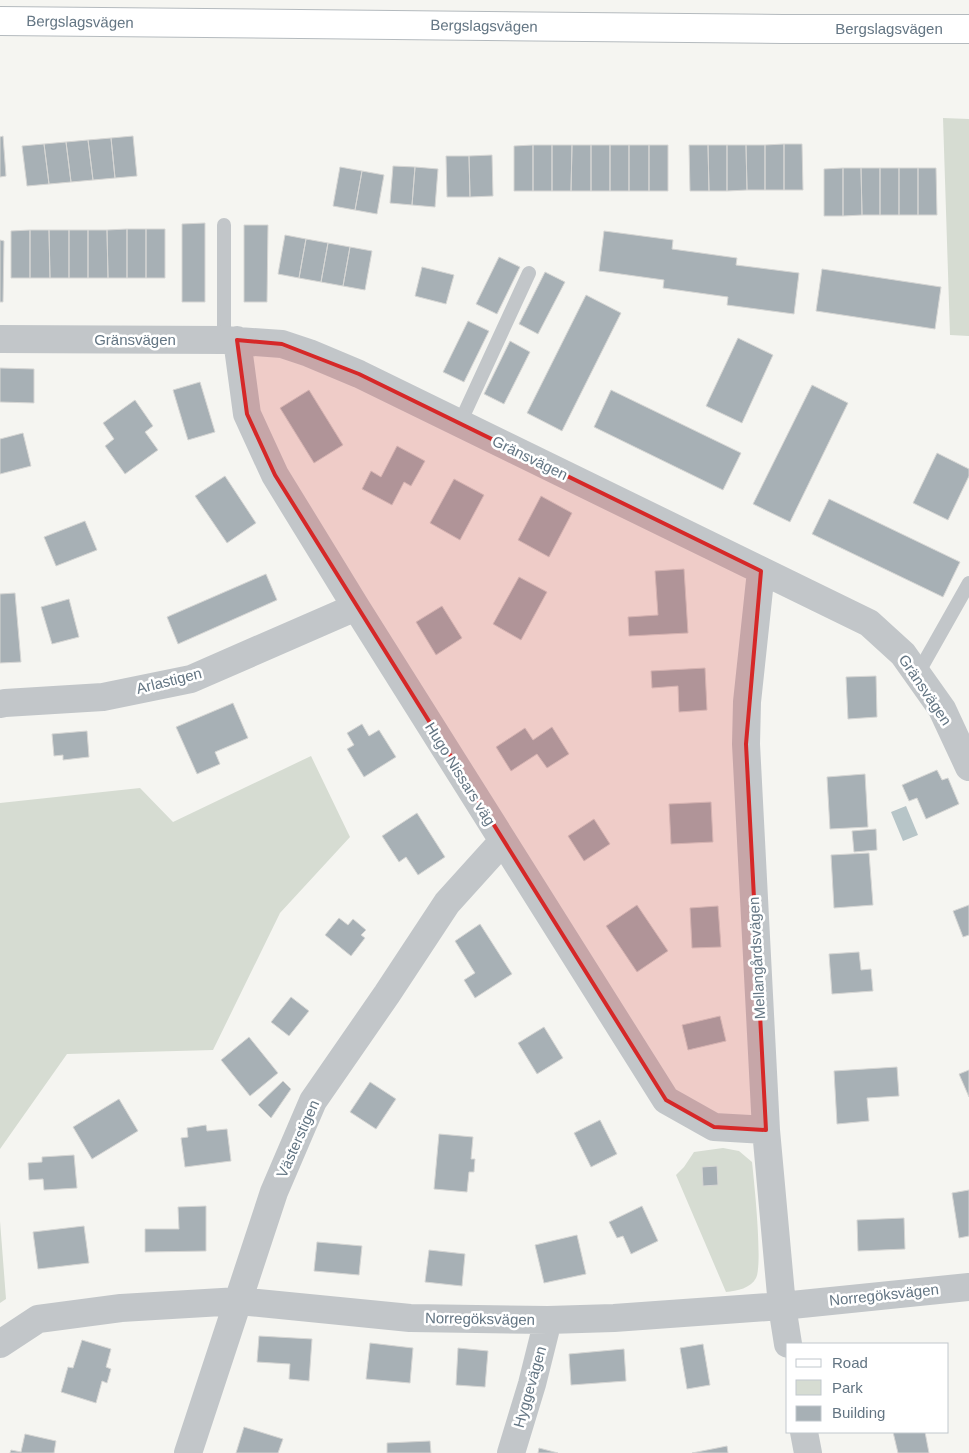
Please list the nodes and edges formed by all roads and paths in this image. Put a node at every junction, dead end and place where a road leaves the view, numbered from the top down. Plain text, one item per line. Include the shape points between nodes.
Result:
1 (0, 21) edge
2 (969, 29) edge
3 (224, 225) dead end
4 (528, 273) dead end
5 (0, 339) edge
6 (230, 340) junction
7 (459, 425) junction
8 (761, 571) junction
9 (969, 582) edge
10 (356, 607) junction
11 (917, 675) junction
12 (0, 704) edge
13 (969, 767) edge
14 (503, 841) junction
15 (766, 1130) junction
16 (969, 1287) edge
17 (239, 1301) junction
18 (782, 1306) junction
19 (548, 1320) junction
20 (788, 1343) edge
21 (0, 1344) edge
22 (804, 1433) edge
23 (188, 1453) edge
24 (510, 1453) edge
25 (808, 1453) edge

1 - 2 main road, Bergslagsvägen
3 - 6 lane
4 - 7 lane
5 - 6 street, Gränsvägen
6 - 7 street, Gränsvägen via 282,344 309,353
6 - 10 street, Hugo Nissars väg via 247,414 275,474
7 - 8 street, Gränsvägen
8 - 11 street, Gränsvägen via 869,623 902,654
8 - 15 street, Mellangårdsvägen via 747,702 746,744
9 - 11 lane
10 - 12 street, Arlastigen via 190,679 103,697
10 - 14 street, Hugo Nissars väg
11 - 13 street, Gränsvägen via 942,709
14 - 15 street, Hugo Nissars väg via 666,1100 714,1127
14 - 17 street, Västerstigen via 446,903 313,1101 274,1192
15 - 18 street, Mellangårdsvägen
16 - 18 street, Norregöksvägen
17 - 19 street, Norregöksvägen via 410,1318
17 - 21 street, Norregöksvägen via 121,1308 38,1319
17 - 23 street, Västerstigen
18 - 19 street, Norregöksvägen
18 - 20 street, Mellangårdsvägen
19 - 24 street, Hyggevägen
22 - 25 street

